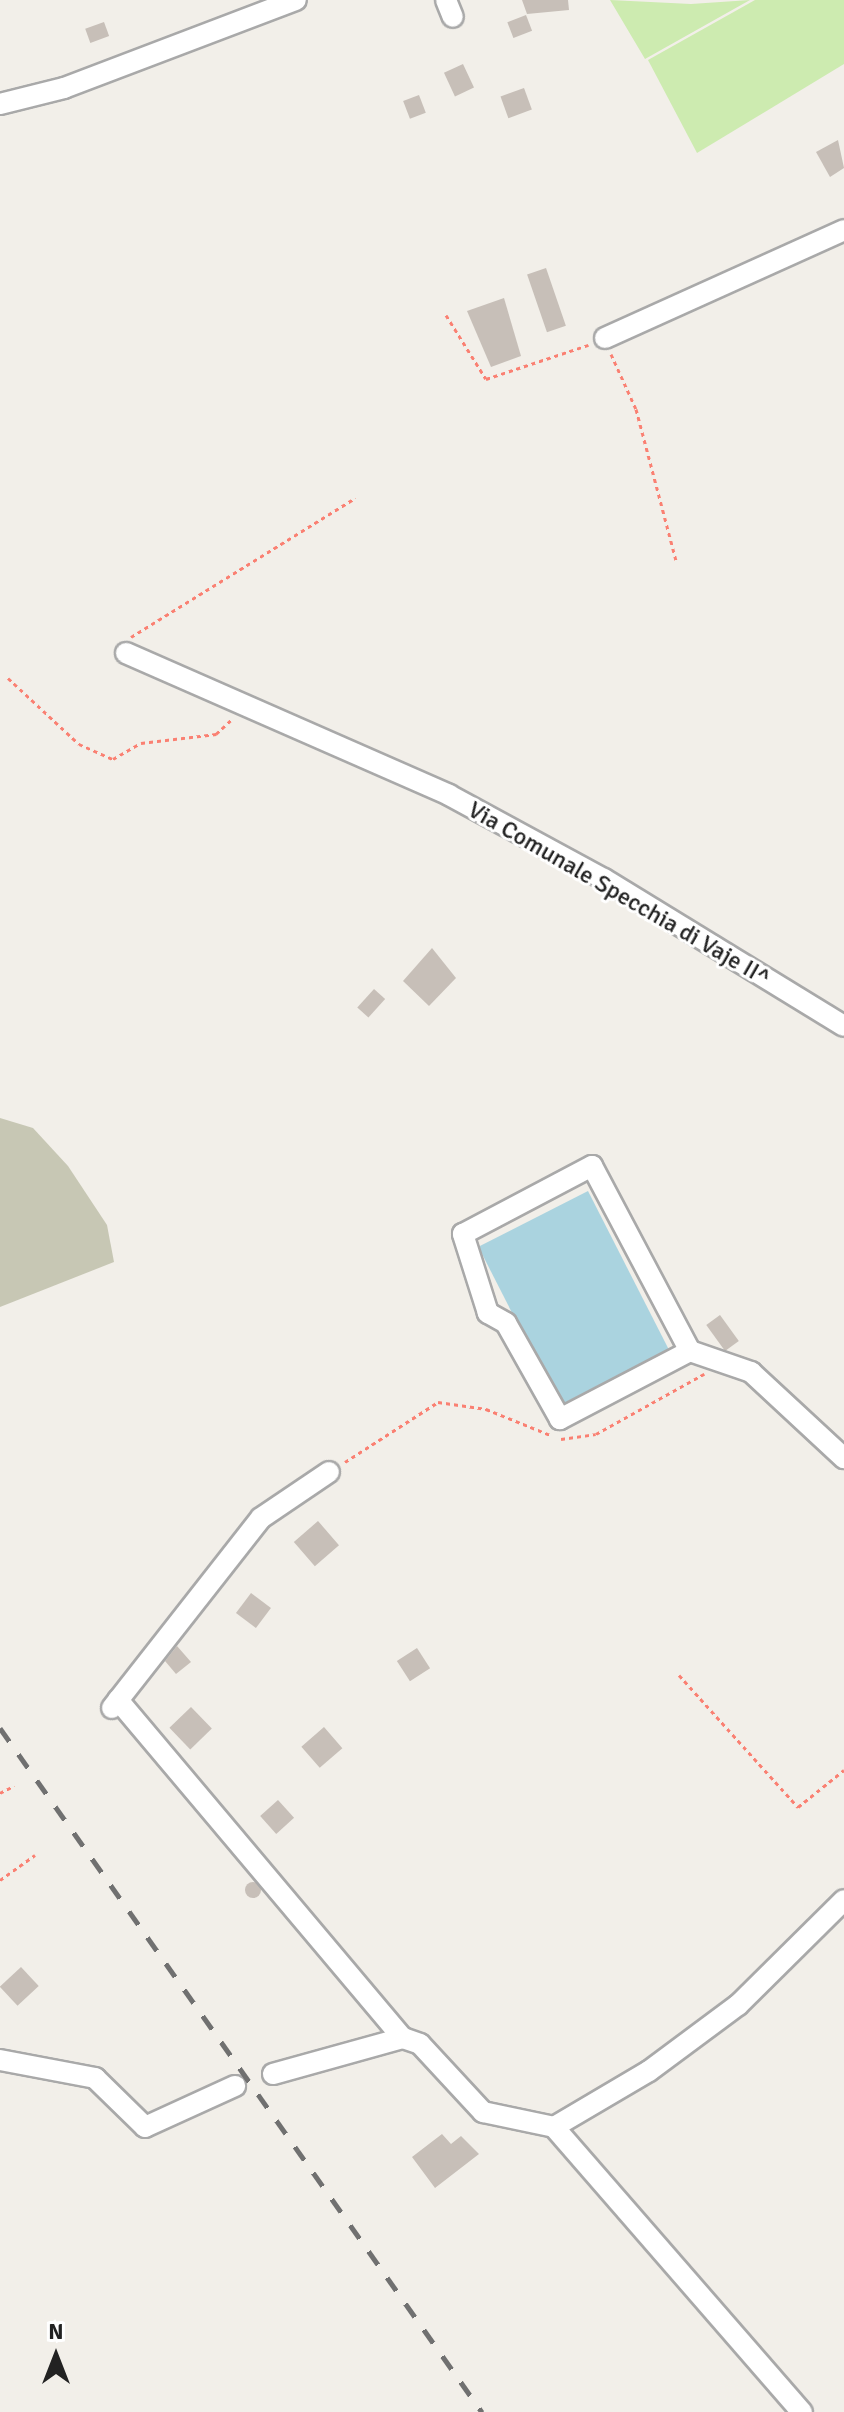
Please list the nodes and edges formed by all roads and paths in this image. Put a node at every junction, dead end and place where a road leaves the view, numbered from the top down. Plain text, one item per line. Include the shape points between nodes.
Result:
1 (296, 0) edge
2 (0, 104) edge
3 (844, 230) edge
4 (446, 315) dead end
5 (605, 338) junction
6 (355, 498) dead end
7 (676, 560) dead end
8 (126, 653) joint
9 (8, 678) dead end
10 (244, 702) junction
11 (844, 1026) edge
12 (690, 1351) junction
13 (725, 1364) junction
14 (844, 1458) edge
15 (329, 1472) joint
16 (679, 1675) dead end
17 (844, 1770) edge
18 (14, 1786) dead end
19 (0, 1793) edge
20 (35, 1855) dead end
21 (0, 1880) edge
22 (844, 1900) edge
23 (403, 2038) junction
24 (0, 2060) edge
25 (273, 2074) dead end
26 (235, 2086) dead end
27 (554, 2127) junction
28 (802, 2412) edge

1 - 2 street via 64,88
3 - 5 street
4 - 5 path via 486,379
5 - 7 path via 636,409
6 - 8 path via 134,634
8 - 10 street, Via Comunale Specchia di Vaje II^
9 - 10 path via 79,744 113,759 141,743 216,734
10 - 11 street, Via Comunale Specchia di Vaje II^ via 488,816
12 - 12 street via 592,1166 463,1234 488,1313 506,1323 560,1419
12 - 13 street
13 - 14 street via 751,1372
13 - 15 path via 571,1442 486,1409 438,1402
15 - 23 street via 261,1518 114,1705
16 - 17 path via 798,1807
18 - 19 path
20 - 21 path
22 - 27 street via 738,2005 649,2071
23 - 25 street
23 - 27 street via 420,2044 483,2112
24 - 26 street via 95,2078 145,2127
27 - 28 street

